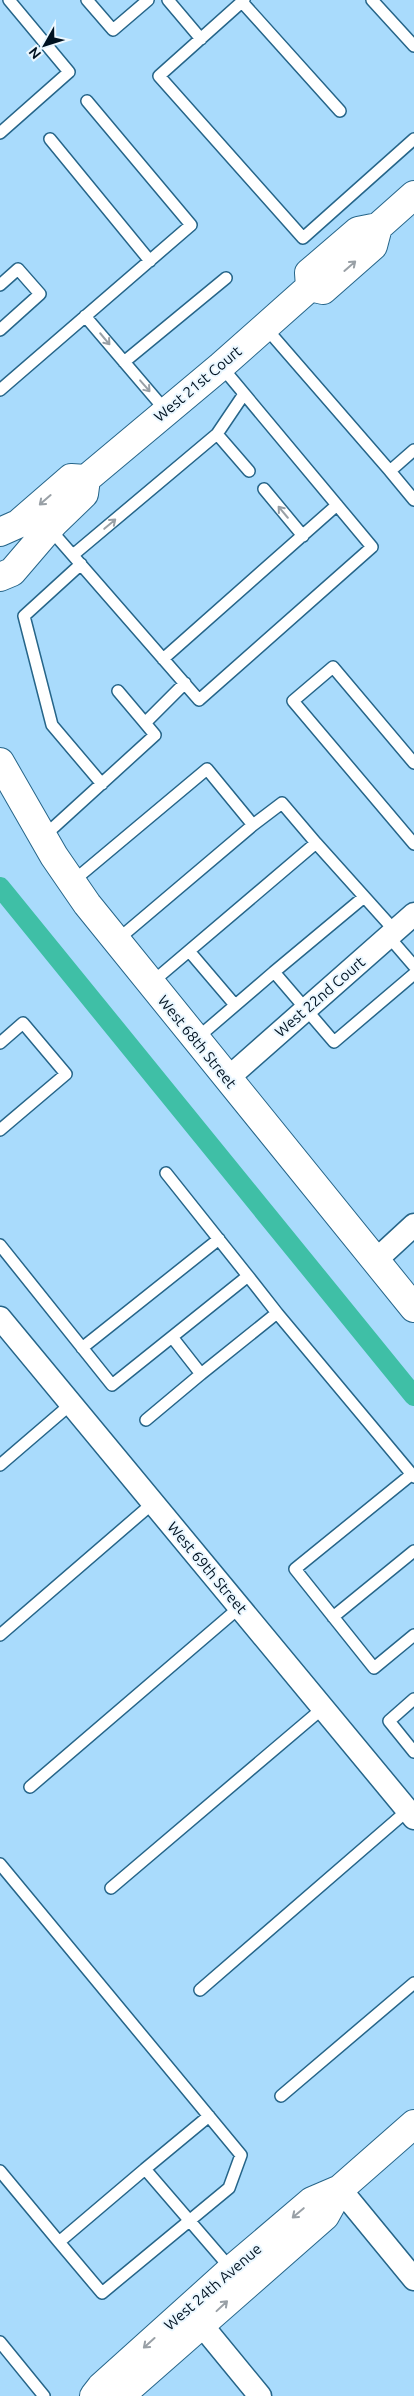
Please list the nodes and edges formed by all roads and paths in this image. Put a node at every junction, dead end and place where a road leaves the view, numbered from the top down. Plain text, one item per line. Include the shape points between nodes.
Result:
1 (9, 0) edge
2 (87, 0) edge
3 (168, 0) edge
4 (372, 0) edge
5 (243, 1) edge
6 (143, 2) edge
7 (201, 39) junction
8 (414, 46) edge
9 (87, 101) dead end
10 (340, 111) dead end
11 (0, 132) edge
12 (50, 139) dead end
13 (414, 139) edge
14 (414, 196) edge
15 (150, 261) junction
16 (226, 278) dead end
17 (0, 285) edge
18 (85, 316) junction
19 (265, 327) junction
20 (0, 330) edge
21 (124, 362) junction
22 (221, 366) junction
23 (0, 390) edge
24 (244, 394) junction
25 (166, 411) junction
26 (217, 434) junction
27 (414, 450) edge
28 (249, 471) dead end
29 (390, 471) junction
30 (86, 479) junction
31 (264, 489) dead end
32 (414, 500) edge
33 (338, 505) junction
34 (49, 528) junction
35 (0, 532) edge
36 (303, 536) junction
37 (73, 555) junction
38 (81, 564) junction
39 (0, 577) edge
40 (163, 659) junction
41 (185, 683) junction
42 (118, 691) dead end
43 (144, 723) junction
44 (0, 762) edge
45 (414, 763) edge
46 (102, 784) junction
47 (253, 825) junction
48 (43, 837) junction
49 (316, 843) junction
50 (414, 844) edge
51 (72, 882) junction
52 (364, 897) junction
53 (414, 914) edge
54 (392, 934) junction
55 (116, 941) junction
56 (189, 952) junction
57 (414, 966) edge
58 (274, 972) junction
59 (414, 974) edge
60 (150, 984) junction
61 (235, 1005) junction
62 (306, 1009) junction
63 (195, 1039) junction
64 (0, 1043) edge
65 (227, 1079) junction
66 (0, 1130) edge
67 (166, 1173) dead end
68 (414, 1225) edge
69 (219, 1239) junction
70 (0, 1245) edge
71 (375, 1261) junction
72 (248, 1276) junction
73 (414, 1308) edge
74 (277, 1314) junction
75 (0, 1318) edge
76 (172, 1337) junction
77 (82, 1348) junction
78 (200, 1374) junction
79 (71, 1404) junction
80 (146, 1420) dead end
81 (0, 1465) edge
82 (413, 1475) edge
83 (153, 1503) junction
84 (414, 1551) edge
85 (240, 1607) junction
86 (333, 1616) junction
87 (0, 1635) edge
88 (414, 1635) edge
89 (414, 1700) edge
90 (323, 1708) junction
91 (414, 1752) edge
92 (30, 1786) dead end
93 (411, 1814) edge
94 (0, 1864) edge
95 (112, 1888) dead end
96 (414, 1983) edge
97 (200, 1990) dead end
98 (281, 2096) dead end
99 (209, 2116) junction
100 (414, 2124) edge
101 (145, 2169) junction
102 (0, 2171) edge
103 (340, 2189) junction
104 (189, 2220) junction
105 (59, 2242) junction
106 (238, 2277) junction
107 (414, 2278) edge
108 (195, 2317) junction
109 (0, 2342) edge
110 (44, 2396) edge
111 (94, 2396) edge
112 (120, 2396) edge
113 (260, 2396) edge

1 - 11 lane via 69,72
2 - 6 lane via 113,30
3 - 7 lane
4 - 8 lane
5 - 7 lane
5 - 10 lane
7 - 13 lane via 159,76 303,238
9 - 15 lane via 191,225
12 - 15 lane
14 - 19 street, West 21st Court via 378,227 358,230 309,273 310,288
15 - 18 lane
16 - 21 lane
17 - 20 lane via 18,269 40,294
18 -> 21 lane
18 - 23 lane
19 - 22 street, West 21st Court
19 - 29 lane
21 -> 25 lane
22 - 24 lane
22 - 25 street, West 21st Court
24 - 26 lane
24 - 33 lane
25 - 30 street, West 21st Court
26 - 28 lane
37 -> 26 lane
27 - 29 lane
29 - 32 lane
30 - 34 street, West 21st Court via 84,494
30 -> 35 street, West 21st Court via 71,478 18,524
36 -> 31 lane
33 - 36 lane
33 - 41 lane via 372,547 199,700
34 - 37 lane
34 - 39 street, West 21st Court via 12,572
36 - 40 lane
37 - 38 lane
38 - 40 lane
38 - 46 lane via 24,616 52,725
40 - 41 lane
41 - 43 lane
42 - 43 lane
43 - 46 lane via 155,735
44 - 48 street, West 68th Street
45 - 50 lane via 333,668 293,701
46 - 48 lane
47 - 49 lane via 282,803
47 - 51 lane via 207,769
47 - 55 lane
48 - 51 street, West 68th Street
49 - 52 lane
49 - 56 lane
51 - 55 street, West 68th Street
52 - 54 lane
52 - 58 lane
53 - 54 street, West 22nd Court
54 - 57 lane
54 - 62 street, West 22nd Court
55 - 60 street, West 68th Street
56 - 60 lane
56 - 61 lane
58 - 61 lane
58 - 62 lane
59 - 62 lane via 334,1042
60 - 63 street, West 68th Street
61 - 63 lane
62 - 65 street, West 22nd Court
63 - 65 street, West 68th Street
64 - 66 lane via 23,1023 66,1074
65 - 71 street, West 68th Street
67 - 69 lane
68 - 71 street
69 - 72 lane
69 - 77 lane
70 - 77 lane
71 - 73 street, West 68th Street
72 - 74 lane
72 - 76 lane
74 - 78 lane
74 - 82 lane
75 - 79 street, West 69th Street
76 - 77 lane via 112,1385
76 - 78 lane
78 - 80 lane
79 - 81 lane
79 - 83 street, West 69th Street
82 - 86 lane via 295,1569
83 - 85 street, West 69th Street
83 - 87 lane
84 - 86 lane
85 - 90 street, West 69th Street
85 - 92 lane
86 - 88 lane via 374,1668
89 - 91 lane via 389,1721
90 - 93 street, West 69th Street
90 - 95 lane
93 - 97 lane
94 - 99 lane
96 - 98 lane
99 - 101 lane
99 - 104 lane via 241,2155 229,2188
100 - 103 street, West 24th Avenue
101 - 104 lane
101 - 105 lane
102 - 105 lane
103 - 106 street, West 24th Avenue via 325,2216
103 - 107 street
104 - 105 lane via 102,2293
104 - 106 lane
106 - 108 street, West 24th Avenue
108 -> 111 street, West 24th Avenue via 101,2387
108 - 112 street, West 24th Avenue
108 - 113 street
109 - 110 lane

